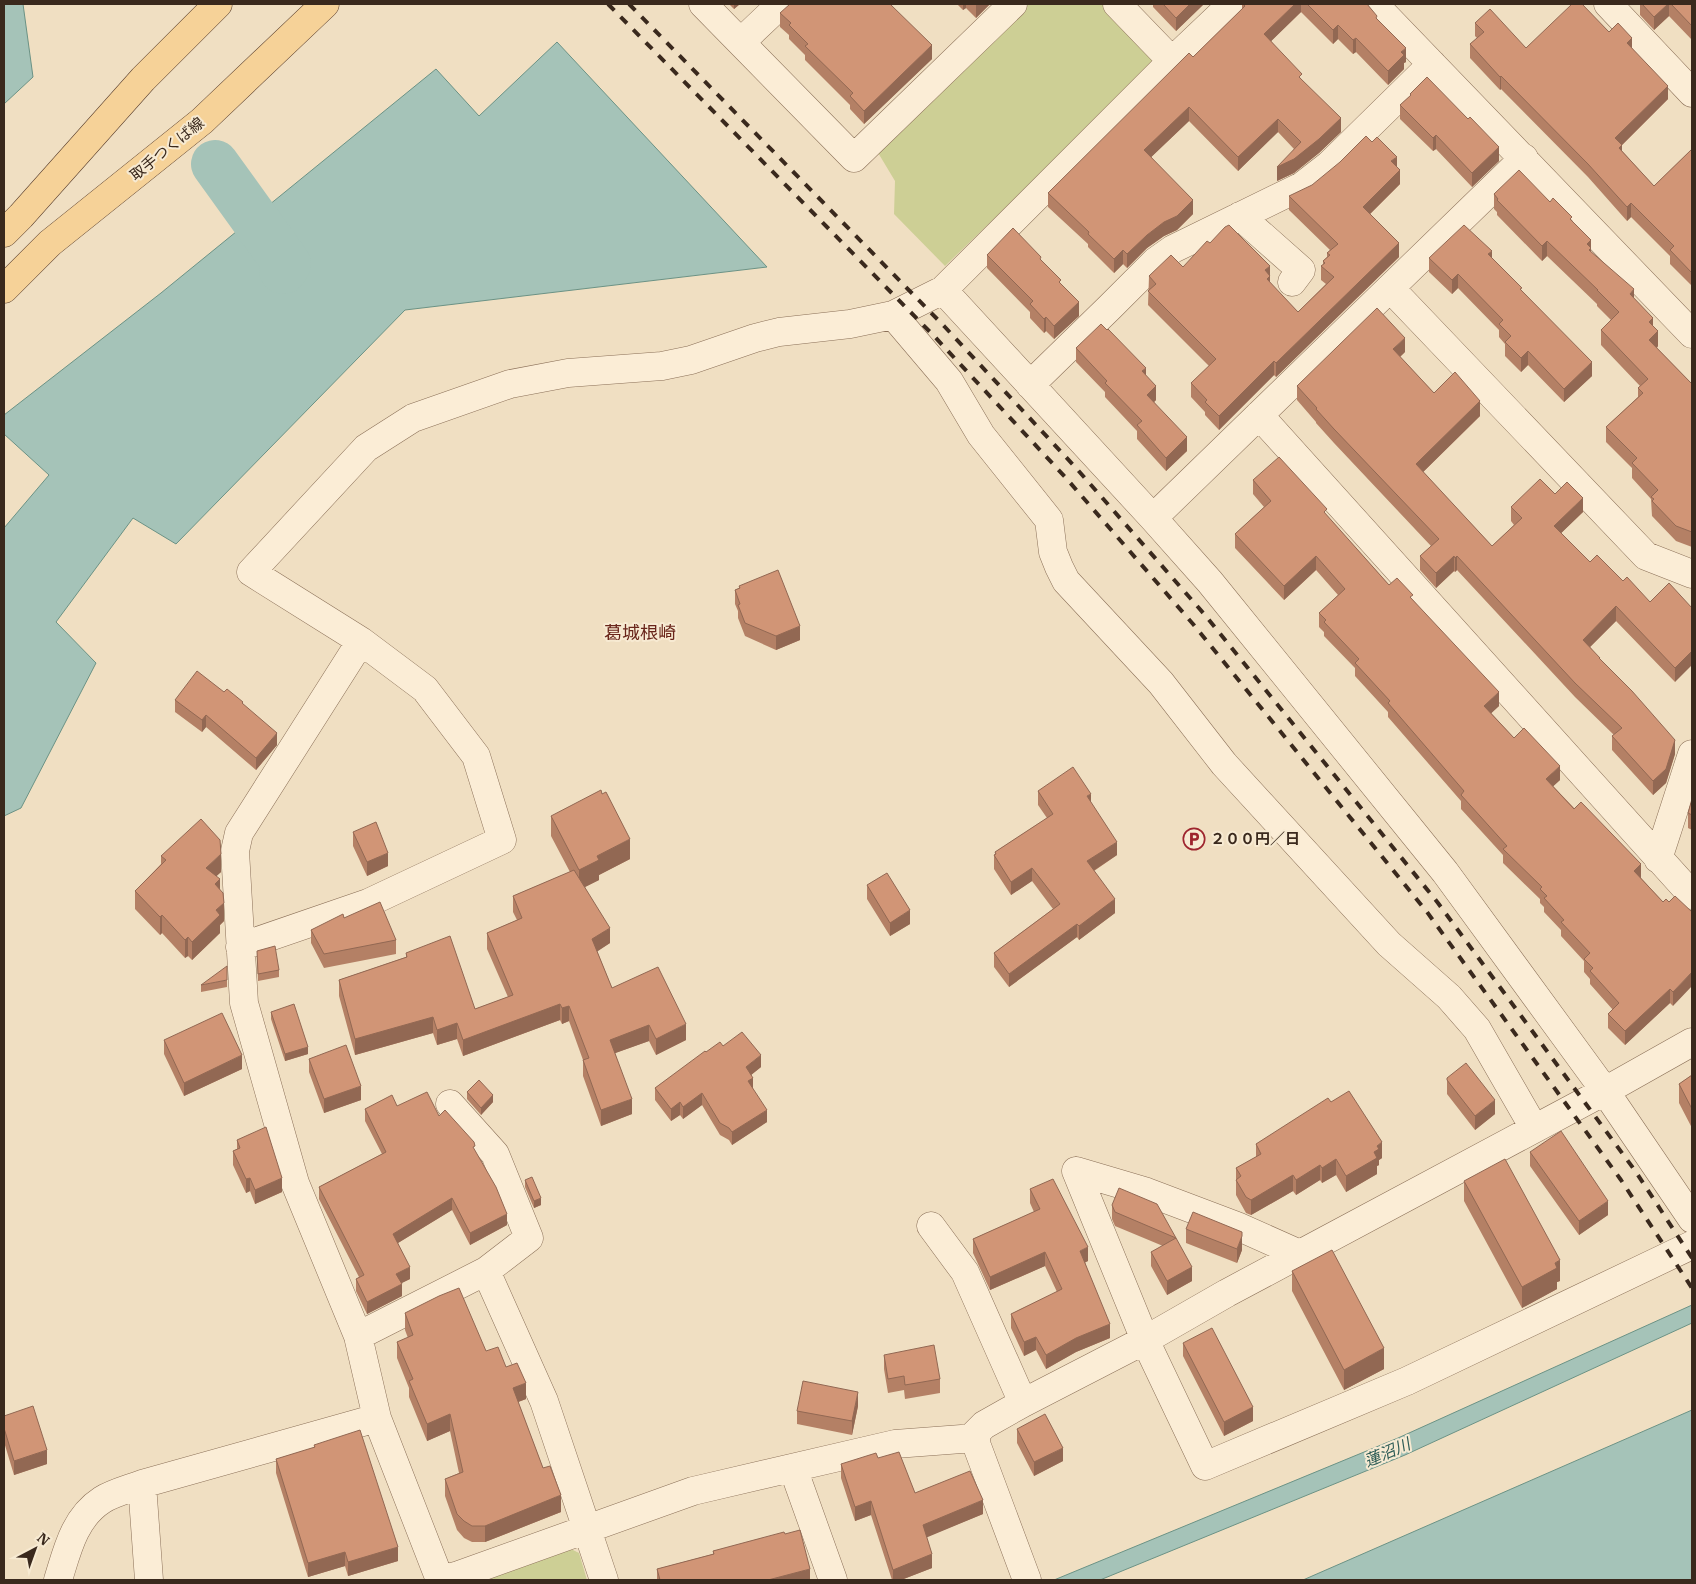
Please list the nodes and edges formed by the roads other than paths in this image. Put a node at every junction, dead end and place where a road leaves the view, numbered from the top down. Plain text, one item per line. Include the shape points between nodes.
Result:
1 (218, 4) edge
2 (326, 4) edge
3 (703, 4) edge
4 (781, 4) edge
5 (1012, 4) edge
6 (1117, 4) edge
7 (1232, 4) edge
8 (1374, 4) edge
9 (1608, 4) edge
10 (741, 42) junction
11 (1172, 61) junction
12 (1432, 64) junction
13 (1692, 93) edge
14 (1524, 158) junction
15 (1240, 216) junction
16 (4, 234) edge
17 (1292, 282) dead end
18 (1390, 288) junction
19 (4, 289) edge
20 (943, 290) junction
21 (892, 315) junction
22 (1692, 334) edge
23 (1030, 384) junction
24 (1259, 415) junction
25 (1153, 518) junction
26 (1692, 574) edge
27 (361, 641) junction
28 (1692, 754) edge
29 (1658, 859) junction
30 (1692, 896) edge
31 (240, 947) junction
32 (1692, 1042) edge
33 (1605, 1091) junction
34 (450, 1104) dead end
35 (1534, 1128) junction
36 (1692, 1219) edge
37 (931, 1226) dead end
38 (1692, 1245) edge
39 (1302, 1255) junction
40 (486, 1271) junction
41 (358, 1336) junction
42 (1145, 1340) junction
43 (1023, 1402) junction
44 (377, 1418) junction
45 (975, 1438) junction
46 (793, 1468) junction
47 (142, 1484) junction
48 (588, 1529) junction
49 (1023, 1570) edge
50 (58, 1580) edge
51 (149, 1580) edge
52 (440, 1580) edge
53 (604, 1580) edge
54 (833, 1580) edge

1 - 16 main road via 143,79
2 - 19 main road, 取手つくば線 via 202,121 50,243
3 - 10 street
4 - 10 street
5 - 10 street via 854,158
6 - 11 street
7 - 11 street
8 - 12 street
9 - 13 street
11 - 20 street
12 - 14 street
12 - 15 street via 1330,165 1302,186
14 - 18 street
14 - 22 street
15 - 17 street via 1301,270
15 - 23 street via 1173,249 1156,261
18 - 24 street
18 - 26 street via 1646,556
20 - 21 street
20 - 23 street
21 - 27 street via 850,324 779,332 662,366 568,373 510,384 413,418 366,448 251,572
21 - 35 street via 949,381 981,435 1049,520 1053,552 1066,581 1161,683 1224,764 1389,944 1449,997 1477,1029
23 - 25 street
24 - 25 street
24 - 29 street
25 - 33 street via 1210,582 1445,872
27 - 31 street via 239,833 235,851
27 - 31 street via 425,689 476,756 502,840 368,903
28 - 29 street
29 - 30 street
31 - 41 street via 244,1003 295,1183
32 - 33 street
33 - 35 street
33 - 36 street
34 - 40 street via 495,1154 529,1238
35 - 39 street
37 - 43 street via 965,1272
38 - 42 street via 1406,1381 1205,1466
39 - 42 street
39 - 42 street via 1147,1192 1076,1171
40 - 41 street
40 - 48 street via 544,1401
41 - 44 street
42 - 43 street
43 - 45 street via 978,1429
44 - 47 street
44 - 52 street
45 - 46 street via 895,1444
45 - 49 street
46 - 48 street via 693,1491
46 - 54 street
47 - 50 street via 102,1500 88,1512 68,1546
47 - 51 street
48 - 52 street
48 - 53 street

